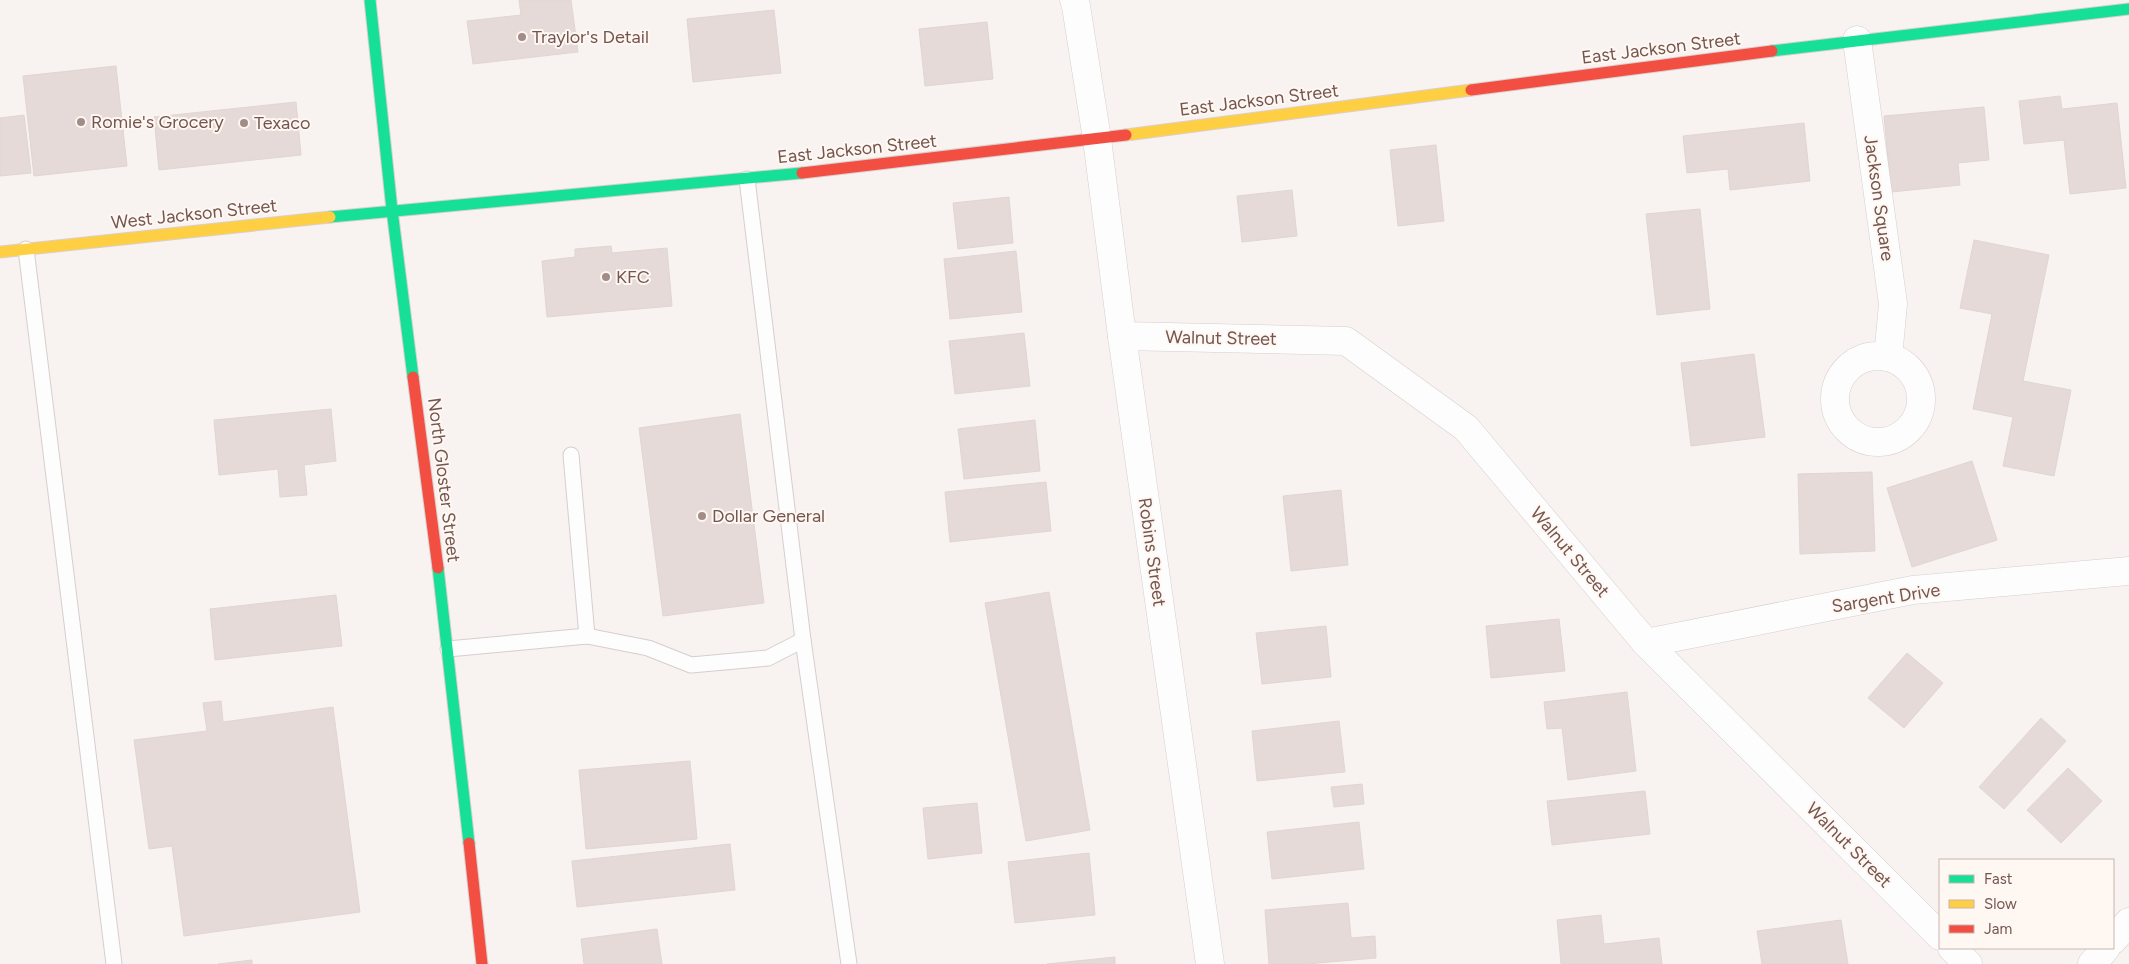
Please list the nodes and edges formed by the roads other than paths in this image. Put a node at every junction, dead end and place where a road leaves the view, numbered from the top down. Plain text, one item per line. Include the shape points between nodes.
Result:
1 (370, 0) edge
2 (1074, 0) edge
3 (2129, 9) edge
4 (1856, 40) junction
5 (1097, 139) junction
6 (747, 179) junction
7 (392, 210) junction
8 (26, 249) junction
9 (0, 252) edge
10 (1122, 336) junction
11 (1888, 357) dead end
12 (571, 455) dead end
13 (2129, 571) edge
14 (587, 636) junction
15 (803, 640) junction
16 (1646, 643) junction
17 (448, 649) junction
18 (2129, 922) edge
19 (1939, 935) edge
20 (2114, 939) edge
21 (1953, 949) edge
22 (2105, 949) edge
23 (114, 964) edge
24 (482, 964) edge
25 (848, 964) edge
26 (1210, 964) edge
27 (1968, 964) edge
28 (2092, 964) edge

1 - 7 street, North Gloster Street
2 - 5 street, Robins Street
3 - 4 street, East Jackson Street
4 - 5 street, East Jackson Street
4 - 11 street, Jackson Square via 1894,304
5 - 6 street, East Jackson Street
5 - 10 street, Robins Street
6 - 7 street, East Jackson Street
6 - 15 lane
7 - 8 street, West Jackson Street
7 - 17 street, North Gloster Street
8 - 9 street, West Jackson Street
8 - 23 lane
10 - 16 street, Walnut Street via 1346,341 1466,428
10 - 26 street, Robins Street
12 - 14 lane
13 - 16 street, Sargent Drive via 1913,590
14 - 15 lane via 648,648 691,665 768,658
14 - 17 lane
15 - 25 lane
16 - 19 street, Walnut Street
17 - 24 street, North Gloster Street
18 - 20 street
21 - 27 street
22 - 28 street

